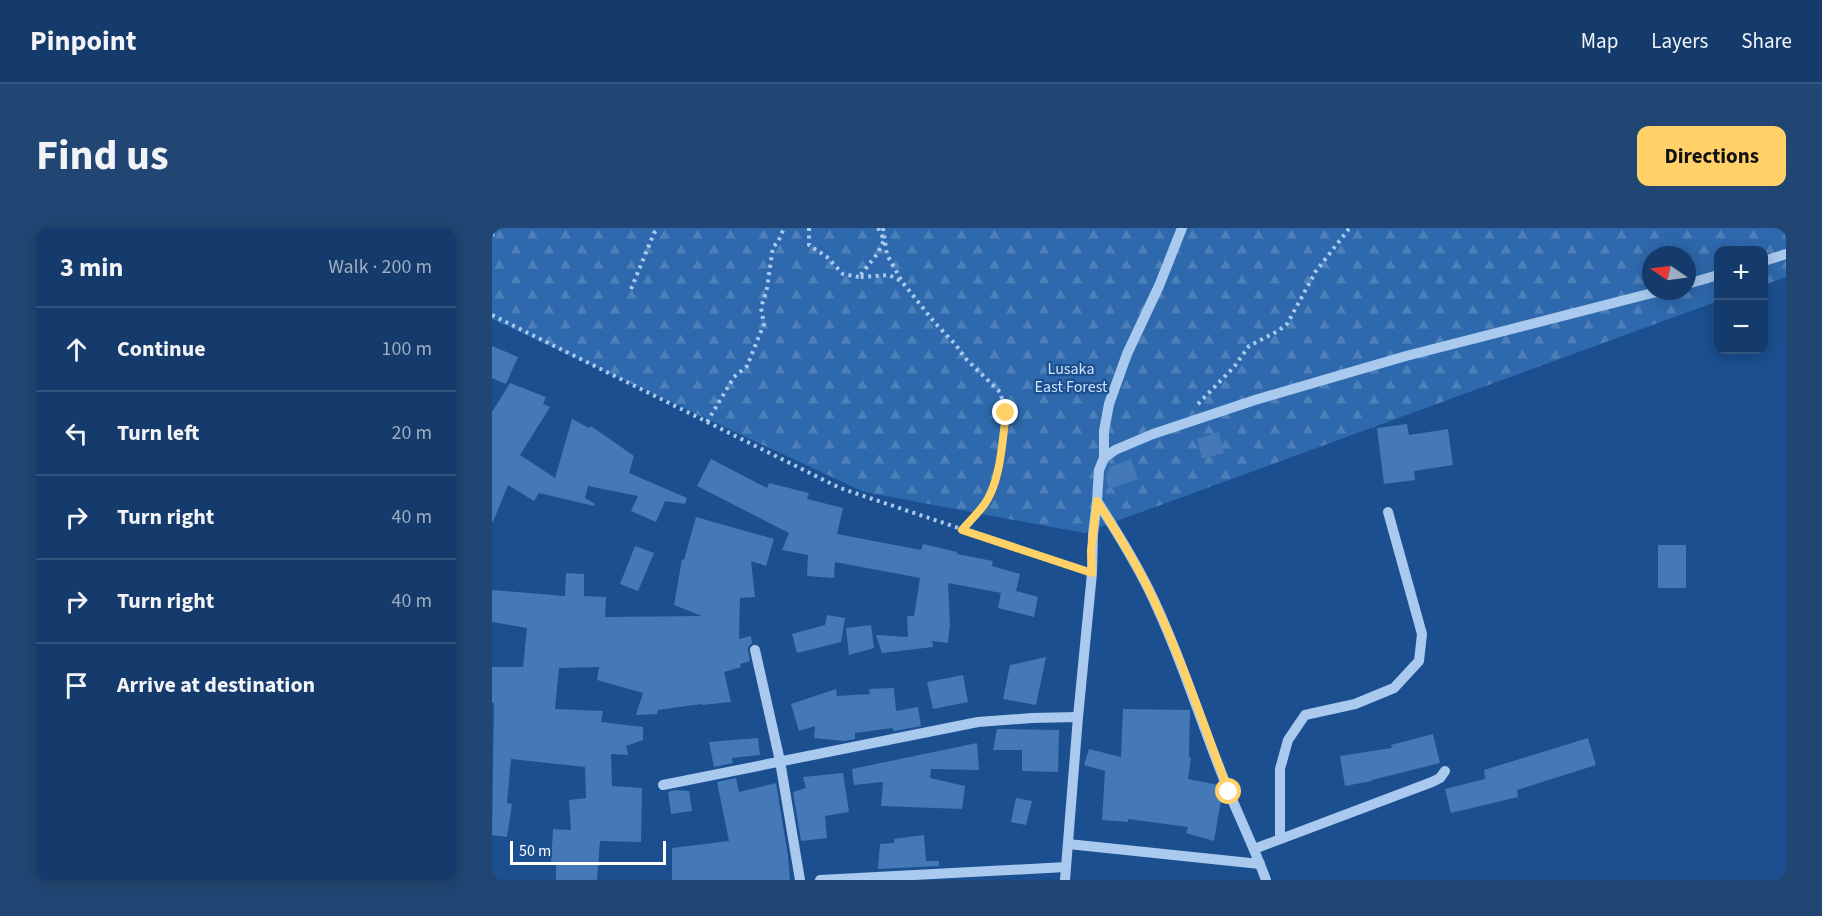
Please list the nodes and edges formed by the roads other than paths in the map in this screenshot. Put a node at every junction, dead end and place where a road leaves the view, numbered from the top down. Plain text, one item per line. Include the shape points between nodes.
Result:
1 (1182, 228) edge
2 (1786, 254) edge
3 (1768, 260) edge
4 (1714, 276) edge
5 (1696, 281) edge
6 (1642, 296) edge
7 (1104, 458) junction
8 (1097, 501) junction
9 (1388, 512) dead end
10 (755, 650) dead end
11 (1078, 717) junction
12 (780, 761) junction
13 (1445, 771) dead end
14 (663, 785) dead end
15 (1280, 839) junction
16 (1068, 844) junction
17 (1254, 849) junction
18 (1260, 864) junction
19 (1066, 867) junction
20 (800, 880) edge
21 (820, 880) edge
22 (1065, 880) edge
23 (1266, 880) edge

1 - 7 street via 1109,404
2 - 3 street
4 - 5 street
6 - 7 street via 1406,356 1255,400 1186,422
7 - 8 street via 1099,470
8 - 11 street
8 - 17 street via 1157,607
9 - 15 street via 1422,634 1419,661 1394,688 1355,704 1305,715 1288,740 1280,769
10 - 12 street
11 - 12 street via 978,722
11 - 16 street
12 - 14 street
12 - 20 street
13 - 15 street via 1432,782
15 - 17 street
16 - 18 street
16 - 19 street
17 - 18 street
18 - 23 street
19 - 21 street
19 - 22 street

